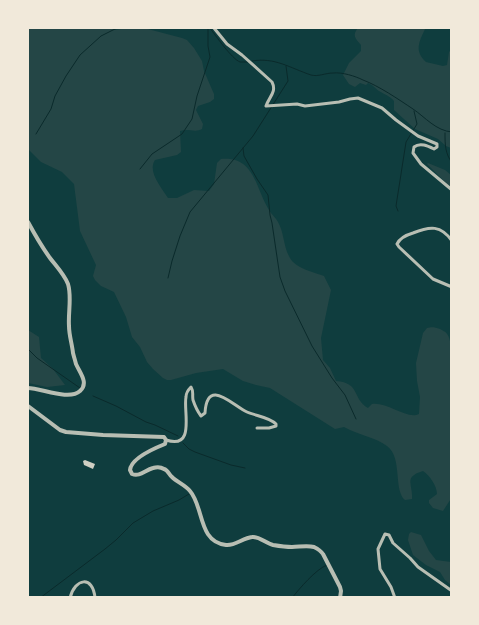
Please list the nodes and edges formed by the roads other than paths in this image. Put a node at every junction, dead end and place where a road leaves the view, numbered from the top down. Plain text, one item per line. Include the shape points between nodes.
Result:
1 (214, 28) edge
2 (452, 190) edge
3 (28, 222) edge
4 (452, 242) edge
5 (452, 287) edge
6 (28, 388) edge
7 (28, 406) edge
8 (256, 428) dead end
9 (166, 440) junction
10 (452, 591) edge
11 (70, 598) edge
12 (95, 598) edge
13 (340, 598) edge
14 (395, 598) edge

1 - 2 street via 227,44 272,82 274,93 266,106 305,106 358,98 382,108 418,136 437,144 434,149 417,145 413,153
3 - 6 street via 68,285 69,327 75,362 84,383 79,393 74,395
4 - 5 street via 439,229 426,228 405,236 397,244 433,278
7 - 9 street via 66,432 163,437
8 - 9 street via 269,428 276,424 240,409 228,399 213,395 201,416 191,387 186,395 185,434 173,443
9 - 13 street via 165,444 132,463 132,474 138,475 152,468 167,471 190,490 204,528 217,542 230,545 256,537 268,544 308,546 319,550 340,588
10 - 14 street via 418,567 385,534 378,549 380,569
11 - 12 street via 74,587 84,581 93,587

